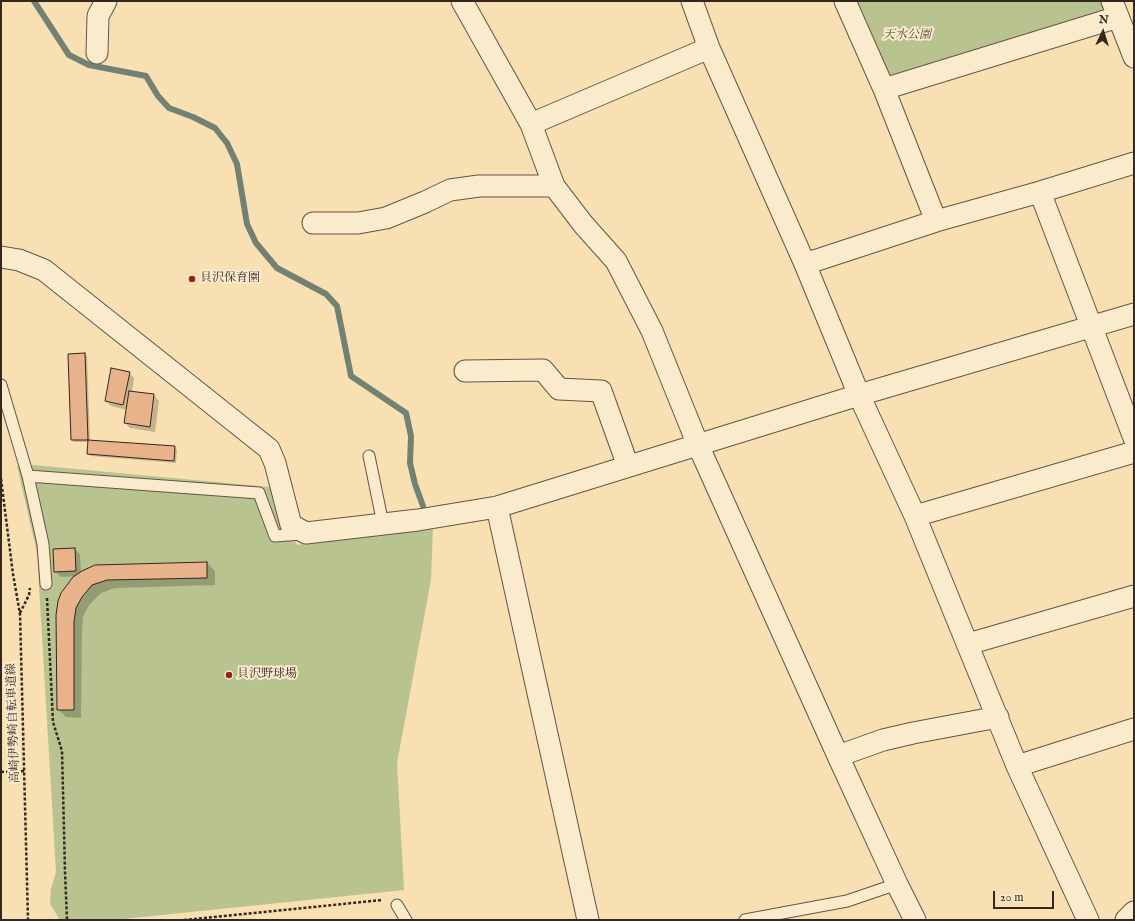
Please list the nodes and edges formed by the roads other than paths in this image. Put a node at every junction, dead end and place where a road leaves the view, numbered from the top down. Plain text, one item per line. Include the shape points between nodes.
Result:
1 (106, 1) edge
2 (462, 1) edge
3 (692, 1) edge
4 (845, 1) edge
5 (1115, 9) edge
6 (709, 48) junction
7 (97, 53) dead end
8 (1134, 57) edge
9 (884, 89) junction
10 (531, 124) junction
11 (1134, 163) edge
12 (554, 186) junction
13 (1040, 192) junction
14 (936, 222) junction
15 (314, 223) dead end
16 (1, 257) edge
17 (805, 264) junction
18 (1134, 314) edge
19 (1091, 327) junction
20 (465, 371) dead end
21 (1, 385) edge
22 (859, 395) junction
23 (1134, 438) edge
24 (698, 445) junction
25 (1134, 452) edge
26 (369, 456) dead end
27 (628, 466) junction
28 (28, 476) junction
29 (497, 507) junction
30 (915, 516) junction
31 (383, 524) junction
32 (306, 533) junction
33 (46, 584) road end
34 (1134, 596) edge
35 (968, 644) junction
36 (998, 717) junction
37 (1134, 729) edge
38 (838, 756) junction
39 (1017, 766) junction
40 (897, 884) junction
41 (397, 904) road end
42 (1134, 912) edge
43 (406, 920) edge
44 (588, 920) edge
45 (745, 920) edge
46 (915, 920) edge
47 (1088, 920) edge
48 (1126, 920) edge

1 - 7 street via 98,16
2 - 10 street
3 - 6 street
4 - 9 street
5 - 8 street
5 - 9 street
6 - 10 street
6 - 17 street
9 - 14 street
10 - 12 street
11 - 13 street
12 - 15 street via 479,186 450,190 386,218 358,223
12 - 24 street via 616,261 652,332
13 - 14 street
13 - 19 street
14 - 17 street
16 - 32 street via 19,260 44,270 269,449 292,525
17 - 22 street
18 - 19 street
19 - 22 street
19 - 23 street
20 - 27 street via 543,370 558,388 601,391
21 - 28 lane
22 - 24 street
22 - 30 street
24 - 27 street
24 - 38 street
25 - 30 street
26 - 31 lane
27 - 29 street
28 - 32 lane via 259,493 275,536
28 - 33 lane via 43,544
29 - 31 street
29 - 44 street
30 - 35 street
31 - 32 street
34 - 35 street
35 - 36 street
36 - 38 street via 883,740
36 - 39 street
37 - 39 street
38 - 40 street
39 - 47 street
40 - 45 lane via 847,901
40 - 46 street
41 - 43 lane
42 - 48 street

